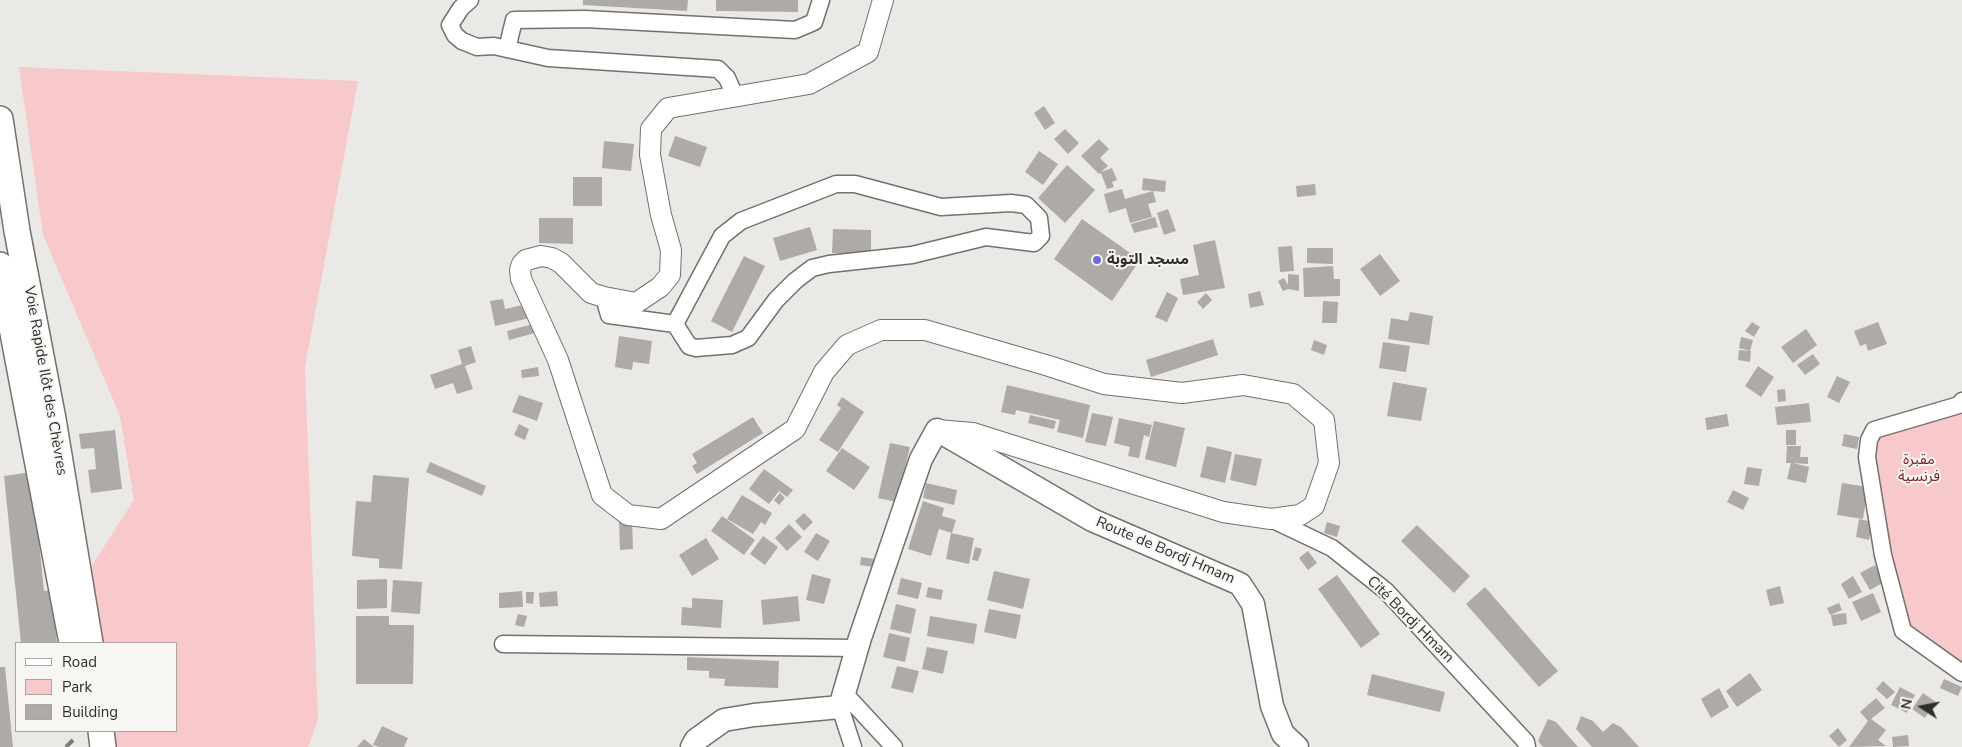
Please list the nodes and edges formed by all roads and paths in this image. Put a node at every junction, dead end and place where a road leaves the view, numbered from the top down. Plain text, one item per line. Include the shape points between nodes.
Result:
1 (470, 0) edge
2 (821, 0) edge
3 (882, 0) edge
4 (507, 49) junction
5 (735, 96) junction
6 (0, 119) edge
7 (0, 265) edge
8 (604, 297) junction
9 (674, 324) junction
10 (1962, 401) edge
11 (937, 430) junction
12 (1271, 519) junction
13 (72, 642) edge
14 (90, 642) edge
15 (503, 644) dead end
16 (857, 648) junction
17 (1962, 673) edge
18 (842, 700) junction
19 (85, 732) edge
20 (101, 732) edge
21 (86, 747) edge
22 (103, 747) edge
23 (692, 747) edge
24 (853, 747) edge
25 (894, 747) edge
26 (1297, 747) edge
27 (1527, 747) edge

1 - 4 street via 450,25 454,35 462,42 477,47
2 - 4 street via 814,22 795,30 585,19 514,20
3 - 5 street via 868,52 809,84
4 - 5 street via 548,58 718,68 727,78
5 - 8 street via 668,108 651,129 650,155 671,250 670,275 660,288 636,303
6 - 14 main road, Voie Rapide Ilôt des Chèvres
7 - 13 main road, Voie Rapide Ilôt des Chèvres
8 - 9 street via 609,315
8 - 12 street via 591,292 552,258 541,256 522,264 521,279 558,360 602,495 628,515 661,519 795,429 824,372 847,345 881,330 924,330 1104,384 1182,393 1243,385 1293,394 1324,420 1329,464 1314,506 1300,515
9 - 9 street via 722,236 741,220 836,184 855,184 942,207 1026,205 1039,218 1041,236 1034,243 986,238 912,255 812,268 776,300 748,338 732,345 689,346
10 - 17 street via 1959,405 1874,430 1867,457 1883,555 1903,631
11 - 12 street via 973,433 1223,512
11 - 16 main road via 921,459
11 - 26 main road, Route de Bordj Hmam via 1092,520 1240,584 1253,604 1272,706 1283,734
12 - 27 street, Cité Bordj Hmam via 1332,548 1386,591 1526,742
15 - 16 street
16 - 18 main road
18 - 23 main road via 724,720 696,740
18 - 24 street
18 - 25 street
19 - 21 main road
20 - 22 main road

